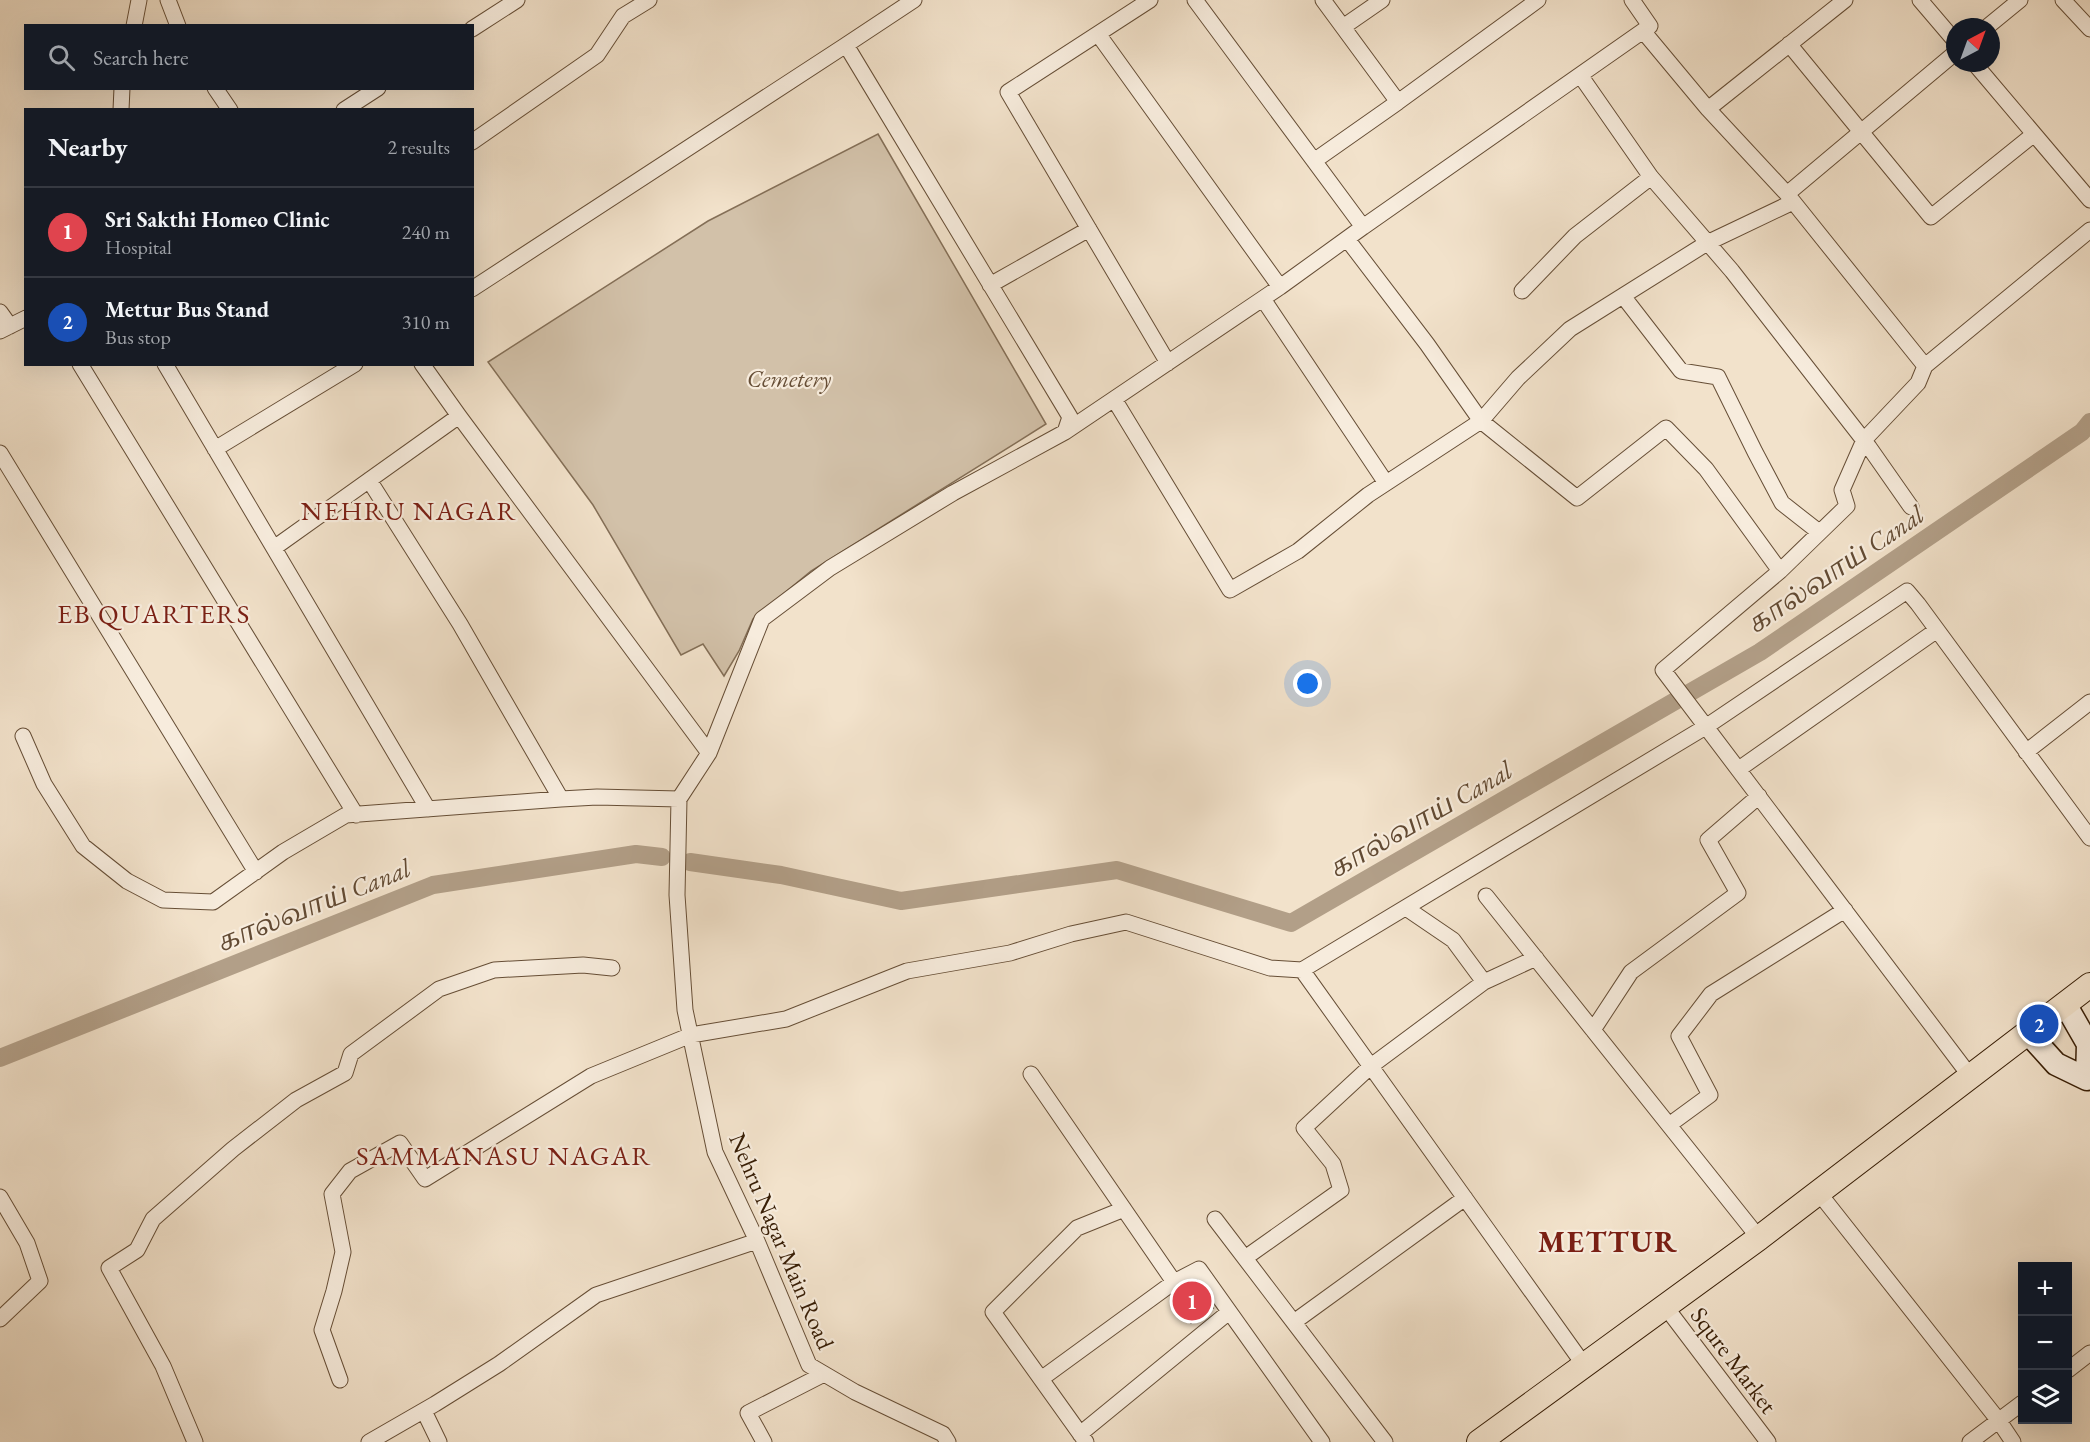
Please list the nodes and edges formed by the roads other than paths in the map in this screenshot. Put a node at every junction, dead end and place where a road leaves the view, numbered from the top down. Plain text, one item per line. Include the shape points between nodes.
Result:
1 (139, 0) edge
2 (168, 0) edge
3 (517, 0) edge
4 (650, 0) edge
5 (914, 0) edge
6 (1150, 0) edge
7 (1323, 0) edge
8 (1382, 0) edge
9 (1538, 0) edge
10 (1632, 0) edge
11 (1845, 0) edge
12 (1920, 0) edge
13 (2020, 0) edge
14 (2063, 0) edge
15 (1202, 2) edge
16 (895, 5) edge
17 (1998, 18) edge
18 (134, 24) edge
19 (177, 24) edge
20 (1343, 27) junction
21 (474, 28) edge
22 (2090, 29) edge
23 (1946, 30) edge
24 (1643, 31) junction
25 (1098, 34) junction
26 (1789, 44) junction
27 (846, 45) junction
28 (1946, 61) edge
29 (1982, 72) edge
30 (1580, 75) junction
31 (122, 90) edge
32 (216, 90) edge
33 (375, 90) edge
34 (1398, 102) junction
35 (121, 108) edge
36 (229, 108) edge
37 (347, 108) edge
38 (1707, 109) junction
39 (1861, 132) junction
40 (2034, 134) junction
41 (474, 141) edge
42 (1314, 161) junction
43 (1651, 177) junction
44 (1790, 198) junction
45 (2090, 200) edge
46 (1363, 227) junction
47 (1089, 230) junction
48 (2090, 230) edge
49 (1347, 239) junction
50 (1707, 243) junction
51 (990, 285) junction
52 (1280, 287) junction
53 (474, 288) edge
54 (1521, 291) dead end
55 (1623, 296) junction
56 (1263, 299) junction
57 (0, 312) edge
58 (24, 319) edge
59 (5, 328) edge
60 (1168, 363) junction
61 (81, 366) edge
62 (166, 366) edge
63 (352, 366) edge
64 (423, 366) edge
65 (1925, 366) junction
66 (1114, 399) junction
67 (459, 416) junction
68 (1480, 421) junction
69 (1065, 432) junction
70 (1864, 440) junction
71 (215, 449) junction
72 (0, 453) edge
73 (369, 480) junction
74 (1386, 483) junction
75 (1911, 507) dead end
76 (1819, 532) junction
77 (274, 548) junction
78 (1780, 571) junction
79 (1937, 630) junction
80 (2090, 702) edge
81 (1704, 722) junction
82 (23, 736) dead end
83 (2026, 752) junction
84 (709, 753) junction
85 (1739, 769) junction
86 (1759, 795) junction
87 (561, 799) junction
88 (679, 799) junction
89 (428, 809) junction
90 (356, 815) junction
91 (2090, 838) edge
92 (256, 872) junction
93 (1486, 896) dead end
94 (1406, 908) junction
95 (1845, 910) junction
96 (1536, 958) junction
97 (612, 968) dead end
98 (1302, 970) junction
99 (1484, 982) junction
100 (2090, 985) edge
101 (2065, 1004) junction
102 (1593, 1029) junction
103 (2028, 1033) junction
104 (691, 1035) junction
105 (1371, 1066) junction
106 (1031, 1074) dead end
107 (1970, 1076) junction
108 (2089, 1081) edge
109 (1669, 1125) junction
110 (1819, 1193) junction
111 (0, 1197) edge
112 (1465, 1198) junction
113 (1124, 1209) junction
114 (1215, 1218) dead end
115 (1759, 1238) junction
116 (757, 1241) junction
117 (1245, 1258) junction
118 (1174, 1282) junction
119 (1665, 1306) junction
120 (1229, 1312) junction
121 (0, 1318) edge
122 (1294, 1322) junction
123 (2090, 1353) edge
124 (1584, 1365) junction
125 (2072, 1366) edge
126 (824, 1374) junction
127 (1041, 1378) junction
128 (340, 1380) dead end
129 (2018, 1406) edge
130 (424, 1411) junction
131 (1999, 1421) junction
132 (1083, 1438) edge
133 (1493, 1438) edge
134 (195, 1442) edge
135 (369, 1442) edge
136 (439, 1442) edge
137 (764, 1442) edge
138 (948, 1442) edge
139 (1322, 1442) edge
140 (1385, 1442) edge
141 (1768, 1442) edge
142 (1970, 1442) edge
143 (2013, 1442) edge

1 - 18 street
2 - 19 street
3 - 21 street
4 - 41 street via 623,16 597,55
5 - 16 street
6 - 25 street
7 - 20 street
8 - 20 street
9 - 34 street
10 - 24 street via 1650,26
11 - 26 street
12 - 23 street
13 - 17 street
14 - 22 street
15 - 42 street
16 - 27 street
20 - 34 street
24 - 30 street
24 - 38 street
25 - 47 street via 1008,92
25 - 52 street
26 - 38 street
26 - 39 street
27 - 51 street
27 - 53 street
28 - 39 street
29 - 40 street
30 - 43 street
30 - 46 street
31 - 35 street
32 - 36 street
33 - 37 street
34 - 42 street
38 - 44 street
39 - 40 street via 1931,217
39 - 44 street
40 - 45 street
42 - 46 street
43 - 50 street
43 - 54 street via 1575,236
44 - 50 street
44 - 65 street
46 - 49 street
47 - 51 street
47 - 60 street
48 - 65 street
49 - 52 street
49 - 68 street
50 - 55 street
50 - 70 street
51 - 69 street via 1070,417
52 - 56 street
55 - 68 street via 1570,329
55 - 76 street via 1681,371 1718,377 1782,503
56 - 60 street
56 - 74 street
57 - 59 street
58 - 59 street
60 - 66 street
61 - 90 street
62 - 71 street
63 - 71 street
64 - 67 street
65 - 70 street via 1918,383
66 - 69 street
66 - 74 street via 1230,590 1298,551
67 - 73 street
67 - 84 street
68 - 74 street
68 - 78 street via 1577,498 1666,428 1706,469
69 - 84 street via 839,562 762,620
70 - 75 street
70 - 76 street via 1842,490 1847,506
71 - 77 street
72 - 92 street
73 - 77 street
73 - 87 street via 460,624
76 - 78 street
77 - 89 street
78 - 81 street via 1664,670
79 - 81 street via 1907,591
79 - 83 street
79 - 85 street
80 - 83 street
81 - 85 street
81 - 94 street
82 - 92 street via 44,784 83,846 127,880 163,900 213,902
83 - 91 street
84 - 88 street
85 - 86 street
86 - 95 street
86 - 102 street via 1708,840 1738,893 1631,972
87 - 88 street
87 - 89 street
88 - 104 street, Nehru Nagar Main Road via 677,895 685,1010
89 - 90 street
90 - 92 street via 346,815
93 - 96 street
94 - 98 street
94 - 99 street via 1454,940
95 - 107 street
95 - 109 street via 1711,994 1678,1036 1710,1095
96 - 99 street
96 - 102 street
97 - 134 street via 583,965 494,970 440,989 351,1054 345,1074 296,1100 233,1149 153,1219 137,1250 109,1268 163,1366
98 - 104 street via 1270,968 1126,922 1010,953 907,971 786,1019
98 - 105 street
99 - 105 street
100 - 101 main road
101 - 103 main road
101 - 108 street via 2088,1044
102 - 109 street
103 - 107 main road
103 - 108 street via 2056,1064
104 - 116 street, Nehru Nagar Main Road via 715,1152
104 - 128 street via 591,1076 425,1179 400,1143 350,1171 332,1194 343,1252 322,1330
105 - 112 street
105 - 117 street via 1304,1128 1333,1164 1341,1190
106 - 113 street
107 - 110 main road
109 - 115 street
110 - 115 main road
110 - 131 street
111 - 121 street via 27,1244 40,1281
112 - 122 street
112 - 124 street
113 - 118 street
113 - 127 street via 1077,1228 993,1312
114 - 117 street
115 - 119 main road
116 - 126 street, Nehru Nagar Main Road via 809,1365
116 - 130 street via 596,1295
117 - 122 street
118 - 120 street via 1199,1269
118 - 127 street
119 - 124 main road
119 - 141 street, Squre Market
120 - 132 street
120 - 139 street
122 - 140 street
123 - 125 street
124 - 133 main road
126 - 137 street via 748,1413
126 - 138 street, Nehru Nagar Main Road via 943,1434
127 - 132 street
129 - 131 street
130 - 135 street
130 - 136 street
131 - 142 street
131 - 143 street

